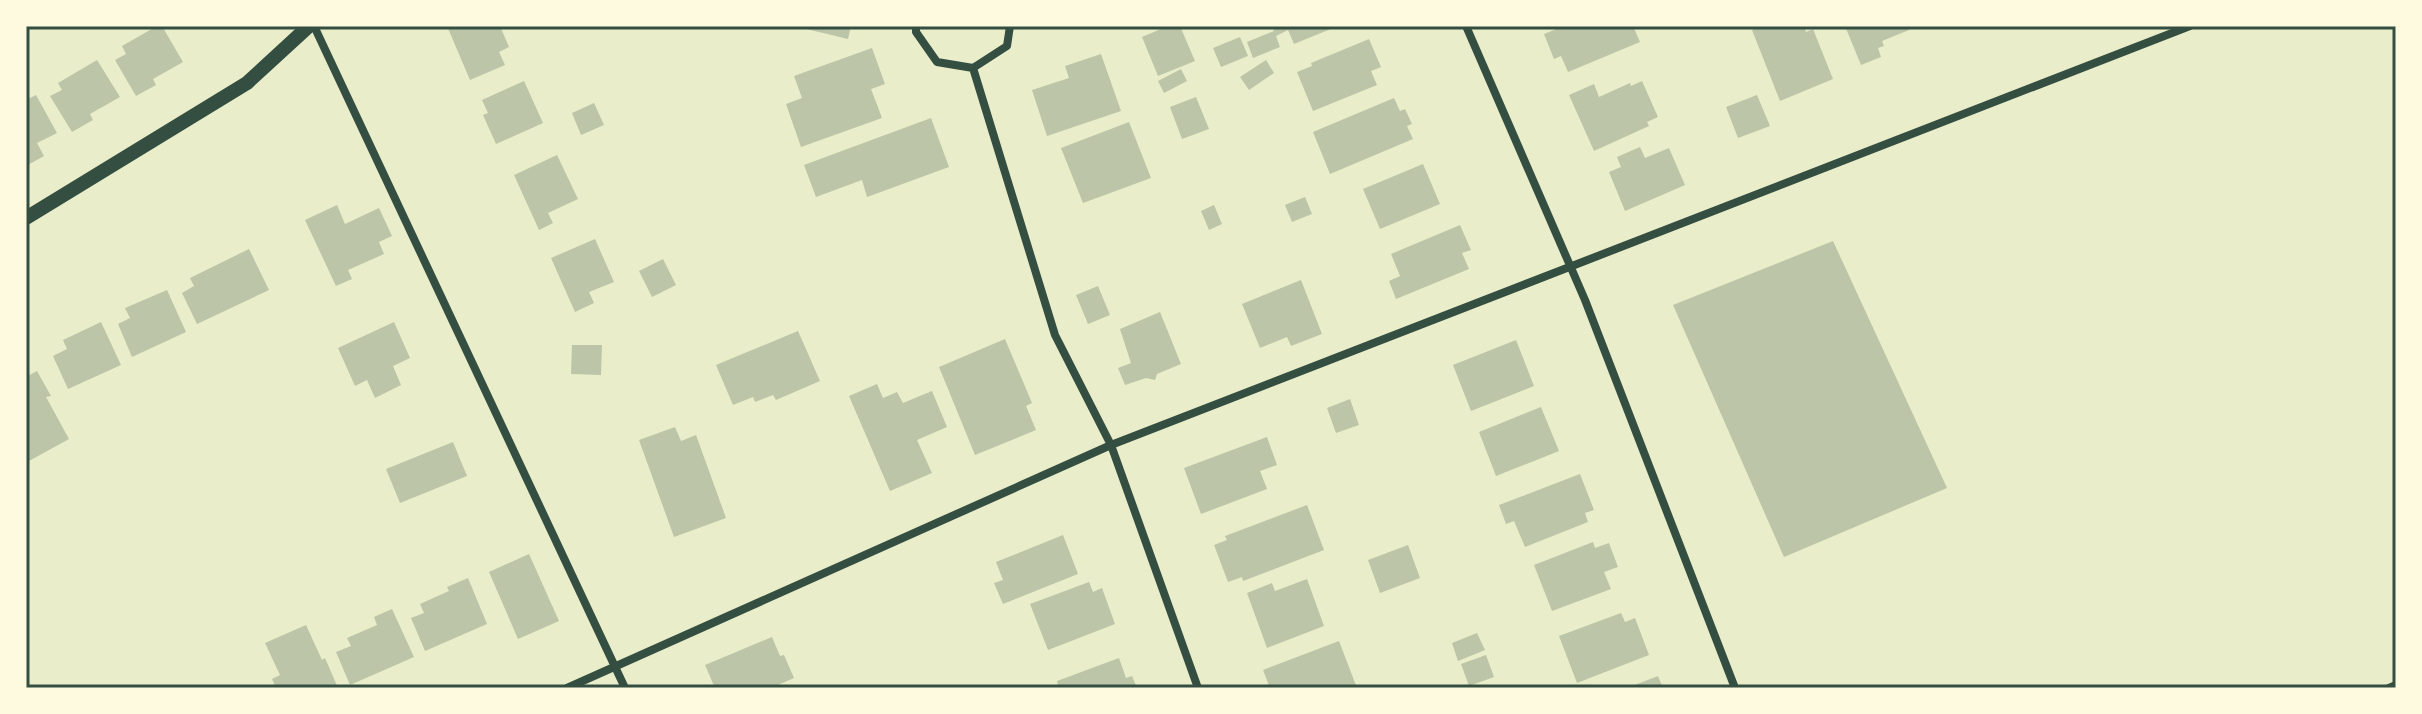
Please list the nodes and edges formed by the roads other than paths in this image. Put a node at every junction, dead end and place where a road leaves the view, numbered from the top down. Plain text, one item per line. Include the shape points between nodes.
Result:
1 (312, 26) edge
2 (916, 26) edge
3 (1010, 26) edge
4 (1466, 26) edge
5 (2190, 26) edge
6 (973, 68) junction
7 (26, 218) edge
8 (1571, 266) junction
9 (1111, 445) junction
10 (615, 666) junction
11 (2396, 685) edge
12 (567, 688) edge
13 (625, 688) edge
14 (1198, 688) edge
15 (1735, 688) edge
16 (2389, 688) edge

1 - 7 street via 247,83
1 - 10 street
2 - 6 street via 937,62
3 - 6 street via 1007,46
4 - 8 street
5 - 8 street
6 - 9 street via 1055,335
8 - 9 street
8 - 15 street
9 - 10 street
9 - 14 street
10 - 12 street
10 - 13 street
11 - 16 street

